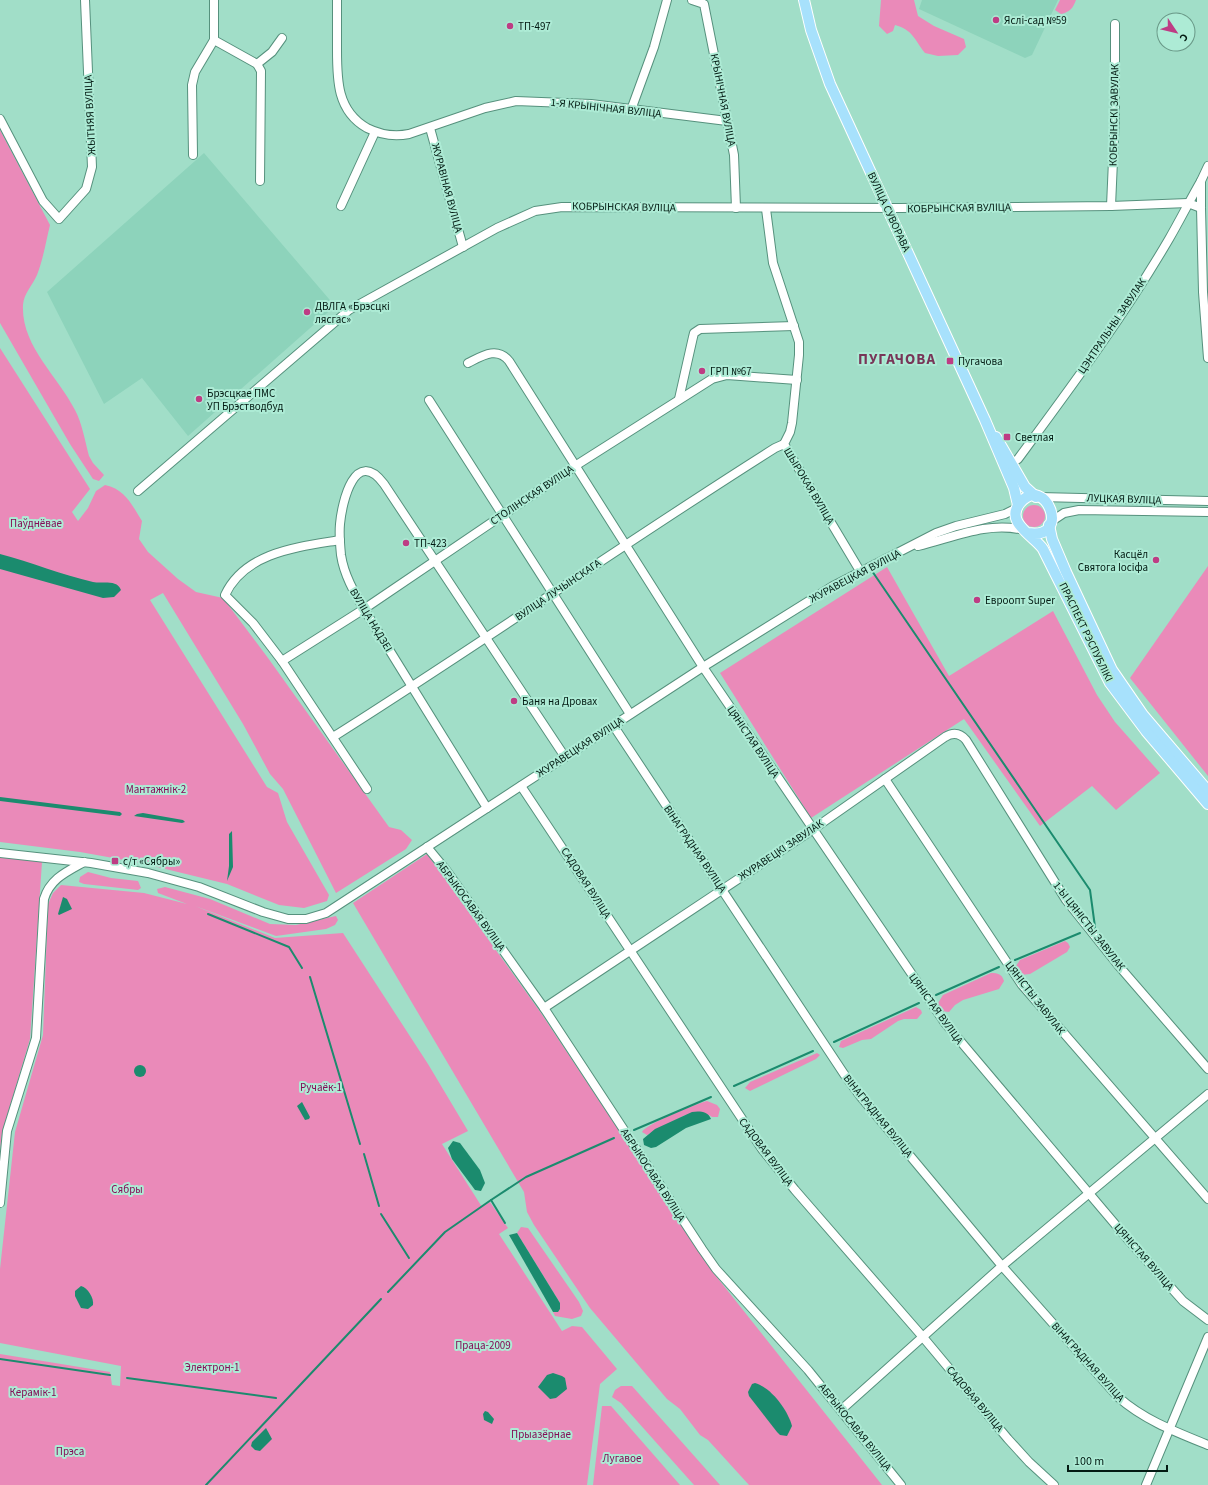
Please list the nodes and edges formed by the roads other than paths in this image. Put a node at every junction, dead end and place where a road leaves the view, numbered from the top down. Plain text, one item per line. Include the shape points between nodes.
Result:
1 (85, 0) edge
2 (214, 0) edge
3 (337, 0) edge
4 (667, 0) edge
5 (692, 0) edge
6 (804, 0) edge
7 (1115, 24) dead end
8 (282, 38) dead end
9 (214, 40) junction
10 (257, 64) junction
11 (631, 110) junction
12 (0, 119) edge
13 (727, 121) junction
14 (430, 128) junction
15 (375, 132) junction
16 (193, 154) dead end
17 (1208, 166) edge
18 (260, 181) dead end
19 (1201, 181) junction
20 (1188, 203) junction
21 (341, 206) dead end
22 (1111, 206) junction
23 (736, 208) junction
24 (766, 208) junction
25 (889, 208) junction
26 (1201, 208) junction
27 (463, 248) junction
28 (794, 326) junction
29 (1208, 358) edge
30 (468, 363) dead end
31 (797, 380) junction
32 (679, 399) junction
33 (429, 400) dead end
34 (985, 420) junction
35 (784, 444) junction
36 (1012, 463) junction
37 (574, 466) junction
38 (138, 492) dead end
39 (1038, 497) junction
40 (1208, 501) edge
41 (1017, 506) junction
42 (1208, 512) edge
43 (502, 515) junction
44 (1050, 523) junction
45 (1026, 532) junction
46 (340, 540) junction
47 (624, 546) junction
48 (906, 548) junction
49 (435, 559) junction
50 (860, 571) junction
51 (554, 594) junction
52 (364, 609) junction
53 (486, 639) junction
54 (282, 660) junction
55 (703, 667) junction
56 (412, 687) junction
57 (630, 714) junction
58 (612, 726) junction
59 (958, 734) joint
60 (333, 737) junction
61 (565, 757) junction
62 (885, 779) junction
63 (522, 786) junction
64 (367, 789) dead end
65 (1208, 791) edge
66 (1208, 804) edge
67 (486, 808) junction
68 (812, 830) junction
69 (427, 847) junction
70 (0, 853) edge
71 (84, 862) junction
72 (722, 890) junction
73 (631, 952) junction
74 (544, 1008) junction
75 (1208, 1069) edge
76 (1208, 1094) edge
77 (1155, 1138) junction
78 (1088, 1193) junction
79 (1208, 1199) edge
80 (0, 1203) edge
81 (1002, 1266) junction
82 (1208, 1320) edge
83 (922, 1336) junction
84 (1208, 1337) edge
85 (841, 1410) junction
86 (1170, 1429) junction
87 (1208, 1445) edge
88 (901, 1485) edge
89 (1054, 1485) edge
90 (1146, 1485) edge

1 - 12 street, ЖЫТНЯЯ ВУЛІЦА via 92,167 86,188 59,219 43,201
2 - 9 street
3 - 15 street, 1-Я КРЫНІЧНАЯ ВУЛІЦА via 337,67 340,94 350,115
4 - 11 street via 654,47
5 - 13 street, КРЫНІЧНАЯ ВУЛІЦА via 704,4
6 - 25 main road, ВУЛІЦА СУВОРАВА via 811,30 830,84
7 - 22 street, КОБРЫНСКІ ЗАВУЛАК
8 - 10 street via 272,52
9 - 10 street
9 - 16 street via 193,78
10 - 18 street via 262,78
11 - 13 street, 1-Я КРЫНІЧНАЯ ВУЛІЦА
11 - 14 street, 1-Я КРЫНІЧНАЯ ВУЛІЦА via 584,103 516,101 485,108
13 - 23 street, КРЫНІЧНАЯ ВУЛІЦА via 734,155
14 - 15 street, 1-Я КРЫНІЧНАЯ ВУЛІЦА via 403,136
14 - 27 street, ЖУРАВІНАЯ ВУЛІЦА
15 - 21 street
17 - 19 street, ЦЭНТРАЛЬНЫ ЗАВУЛАК
19 - 20 street, ЦЭНТРАЛЬНЫ ЗАВУЛАК
19 - 26 street
20 - 22 street, КОБРЫНСКАЯ ВУЛІЦА
20 - 26 street, КОБРЫНСКАЯ ВУЛІЦА
20 - 36 street, ЦЭНТРАЛЬНЫ ЗАВУЛАК via 1165,246 1093,356 1018,459
22 - 25 street, КОБРЫНСКАЯ ВУЛІЦА
23 - 24 street, КОБРЫНСКАЯ ВУЛІЦА
23 - 27 street, КОБРЫНСКАЯ ВУЛІЦА via 552,208 535,211 496,228
24 - 25 street, КОБРЫНСКАЯ ВУЛІЦА
24 - 28 street, ШЫРОКАЯ ВУЛІЦА via 773,263
25 - 34 main road, ВУЛІЦА СУВОРАВА
26 - 29 street via 1202,292
27 - 38 street, КОБРЫНСКАЯ ВУЛІЦА via 349,310
28 - 31 street, ШЫРОКАЯ ВУЛІЦА via 799,348
28 - 32 street via 696,331
30 - 37 street, ЦЯНІСТАЯ ВУЛІЦА via 493,353 506,358
31 - 32 street, СТОЛІНСКАЯ ВУЛІЦА via 722,376 712,379
31 - 35 street, ШЫРОКАЯ ВУЛІЦА via 792,427
32 - 37 street, СТОЛІНСКАЯ ВУЛІЦА
33 - 43 street
34 - 36 main road, ВУЛІЦА СУВОРАВА
34 - 41 main road, ВУЛІЦА СУВОРАВА via 1014,488
35 - 47 street, ВУЛІЦА ЛУЧЫНСКАГА
35 - 50 street, ШЫРОКАЯ ВУЛІЦА
36 - 39 main road, ВУЛІЦА СУВОРАВА via 1025,488
37 - 43 street, СТОЛІНСКАЯ ВУЛІЦА
37 - 47 street, ЦЯНІСТАЯ ВУЛІЦА
39 - 40 street, ЛУЦКАЯ ВУЛІЦА
39 - 41 main road via 1026,498
39 - 44 main road, ПРАСПЕКТ РЭСПУБЛІКІ via 1049,504 1052,515
41 - 45 main road, ПРАСПЕКТ РЭСПУБЛІКІ via 1016,520
41 - 48 street, ЖУРАВЕЦКАЯ ВУЛІЦА via 998,516 956,526
42 - 44 street, ЛУЦКАЯ ВУЛІЦА via 1078,510 1064,513
43 - 49 street, СТОЛІНСКАЯ ВУЛІЦА
43 - 51 street
44 - 45 main road via 1040,533
44 - 65 main road, ПРАСПЕКТ РЭСПУБЛІКІ via 1052,539 1112,670 1143,715
45 - 48 street, ЖУРАВЕЦКАЯ ВУЛІЦА via 1004,527 991,528
45 - 66 main road, ПРАСПЕКТ РЭСПУБЛІКІ via 1040,545 1054,568 1110,683 1146,731
46 - 49 street, ВУЛІЦА НАДЗЕІ via 342,514 349,486 357,474 367,471 380,479
46 - 52 street, ВУЛІЦА НАДЗЕІ via 346,575
46 - 54 street via 271,555 238,574 225,595 248,618
47 - 51 street, ВУЛІЦА ЛУЧЫНСКАГА
47 - 55 street, ЦЯНІСТАЯ ВУЛІЦА
48 - 50 street, ЖУРАВЕЦКАЯ ВУЛІЦА
49 - 52 street, СТОЛІНСКАЯ ВУЛІЦА
49 - 53 street, ВУЛІЦА НАДЗЕІ
50 - 55 street, ЖУРАВЕЦКАЯ ВУЛІЦА
51 - 53 street, ВУЛІЦА ЛУЧЫНСКАГА
51 - 57 street
52 - 54 street, СТОЛІНСКАЯ ВУЛІЦА
52 - 56 street, ВУЛІЦА НАДЗЕІ
53 - 56 street, ВУЛІЦА ЛУЧЫНСКАГА
53 - 61 street, ВУЛІЦА НАДЗЕІ
54 - 60 street
55 - 57 street, ЖУРАВЕЦКАЯ ВУЛІЦА
55 - 68 street, ЦЯНІСТАЯ ВУЛІЦА
56 - 60 street, ВУЛІЦА ЛУЧЫНСКАГА
56 - 67 street, ВУЛІЦА НАДЗЕІ
57 - 58 street, ЖУРАВЕЦКАЯ ВУЛІЦА
58 - 61 street, ЖУРАВЕЦКАЯ ВУЛІЦА
58 - 72 street, ВІНАГРАДНАЯ ВУЛІЦА
59 - 62 street, ЖУРАВЕЦКІ ЗАВУЛАК via 944,737
59 - 75 street, 1-Ы ЦЯНІСТЫ ЗАВУЛАК via 966,740 1071,907
60 - 64 street
61 - 63 street, ЖУРАВЕЦКАЯ ВУЛІЦА
62 - 68 street, ЖУРАВЕЦКІ ЗАВУЛАК
62 - 77 street, ЦЯНІСТЫ ЗАВУЛАК via 1022,985
63 - 67 street, ЖУРАВЕЦКАЯ ВУЛІЦА
63 - 73 street, САДОВАЯ ВУЛІЦА
67 - 69 street, ЖУРАВЕЦКАЯ ВУЛІЦА
68 - 72 street, ЖУРАВЕЦКІ ЗАВУЛАК
68 - 78 street, ЦЯНІСТАЯ ВУЛІЦА via 952,1033
69 - 71 street, ЖУРАВЕЦКАЯ ВУЛІЦА via 326,913 306,919 288,919 190,884 148,873
69 - 74 street, АБРЫКОСАВАЯ ВУЛІЦА
70 - 71 street, ЖУРАВЕЦКАЯ ВУЛІЦА
71 - 80 street via 56,879 44,899 36,1038 7,1131
72 - 73 street, ЖУРАВЕЦКІ ЗАВУЛАК
72 - 81 street, ВІНАГРАДНАЯ ВУЛІЦА via 852,1086
73 - 74 street, ЖУРАВЕЦКІ ЗАВУЛАК
73 - 83 street, САДОВАЯ ВУЛІЦА via 770,1158
74 - 85 street, АБРЫКОСАВАЯ ВУЛІЦА via 702,1249 720,1273 786,1344
76 - 77 street
77 - 78 street
77 - 79 street, ЦЯНІСТЫ ЗАВУЛАК
78 - 81 street
78 - 82 street, ЦЯНІСТАЯ ВУЛІЦА via 1177,1295
81 - 83 street
81 - 86 street, ВІНАГРАДНАЯ ВУЛІЦА via 1118,1397 1135,1411
83 - 85 street
83 - 89 street, САДОВАЯ ВУЛІЦА via 1018,1450
84 - 86 street
85 - 88 street, АБРЫКОСАВАЯ ВУЛІЦА
86 - 87 street, ВІНАГРАДНАЯ ВУЛІЦА
86 - 90 street

